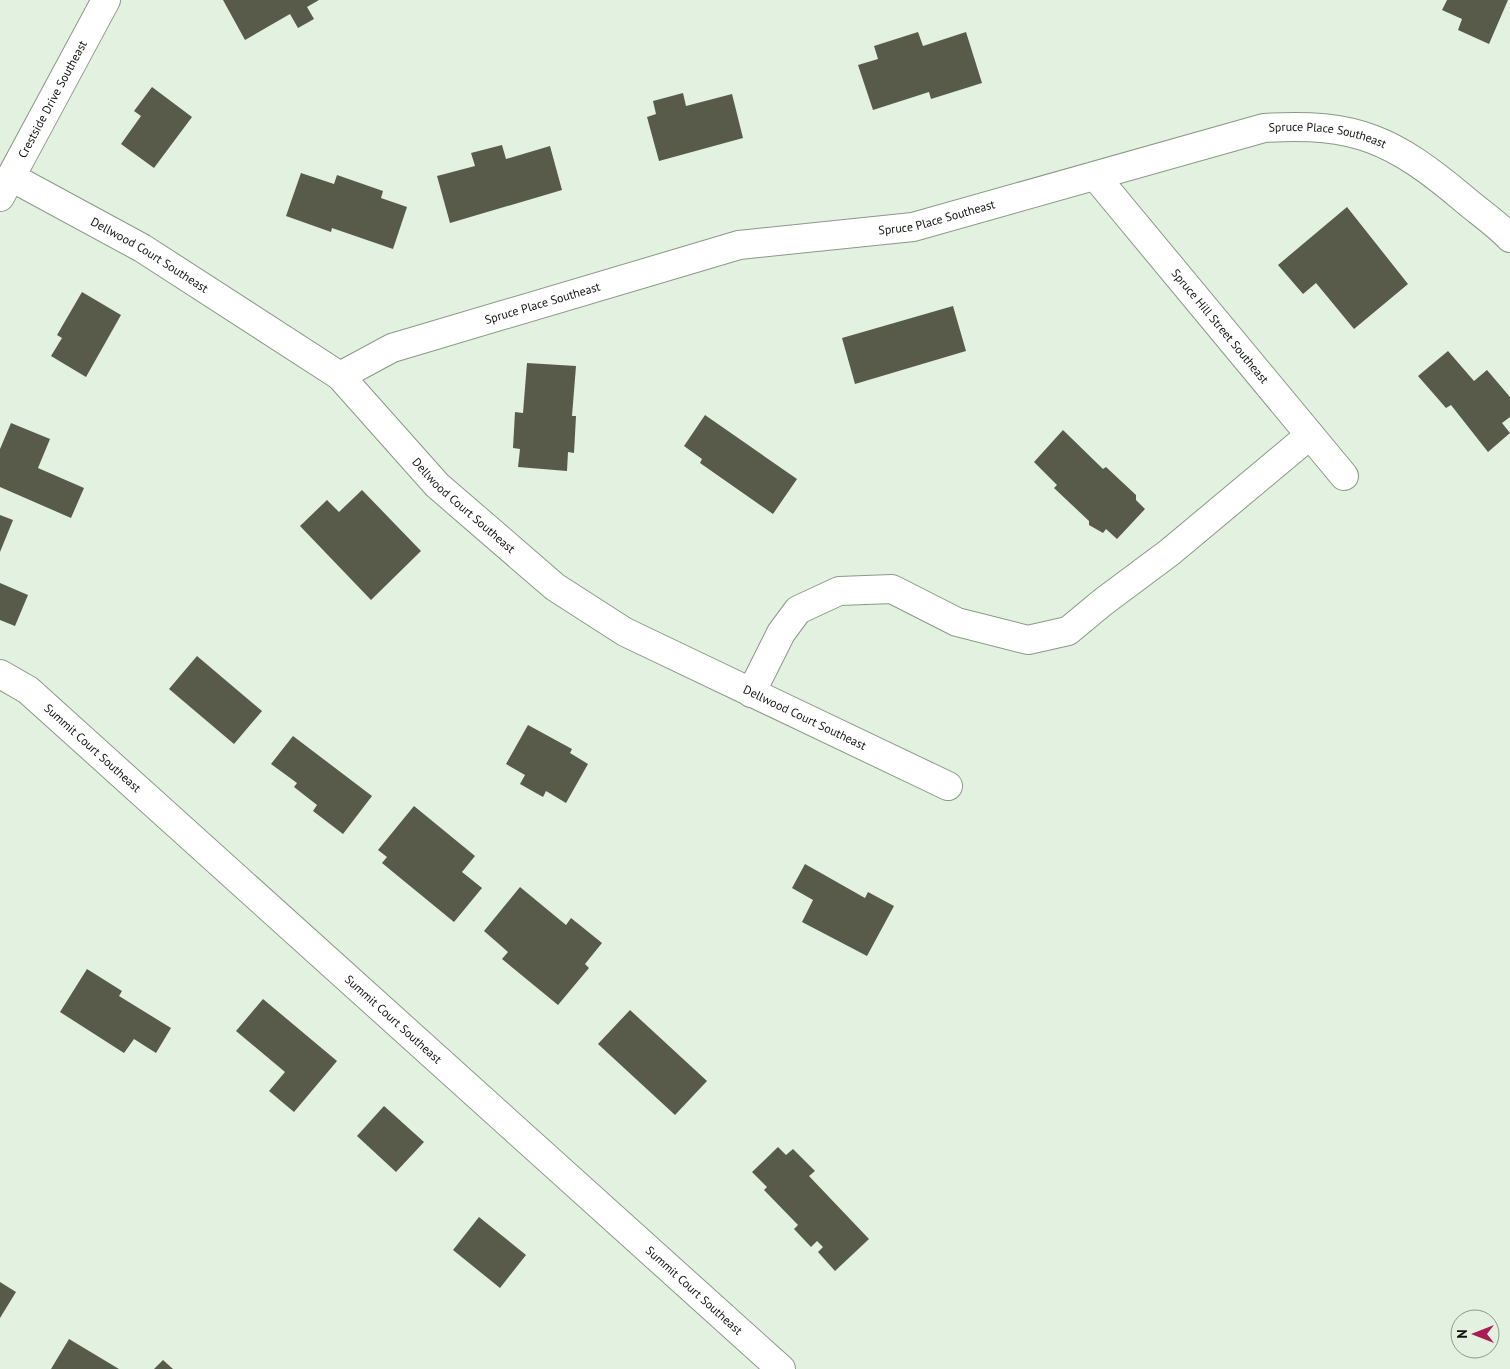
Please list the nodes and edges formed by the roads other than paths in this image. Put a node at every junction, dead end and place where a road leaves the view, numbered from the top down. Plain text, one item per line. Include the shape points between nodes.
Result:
1 (106, 0) edge
2 (1096, 177) junction
3 (5, 187) edge
4 (1510, 238) edge
5 (340, 376) junction
6 (1310, 434) junction
7 (1344, 476) dead end
8 (0, 674) edge
9 (751, 692) junction
10 (948, 786) dead end
11 (781, 1369) edge

1 - 3 street, Crestside Drive Southeast
2 - 4 street, Spruce Place Southeast via 1264,128 1304,125 1351,131 1391,145 1434,174
2 - 5 street, Spruce Place Southeast via 913,227 739,245 392,348
2 - 6 street, Spruce Hill Street Southeast
3 - 5 street, Dellwood Court Southeast via 142,248
5 - 9 street, Dellwood Court Southeast via 437,485 555,587 625,632
6 - 7 street, Spruce Hill Street Southeast
6 - 9 street via 1170,552 1068,631 1028,640 957,622 892,589 839,591 798,610 781,633
8 - 11 street, Summit Court Southeast via 28,690
9 - 10 street, Dellwood Court Southeast

